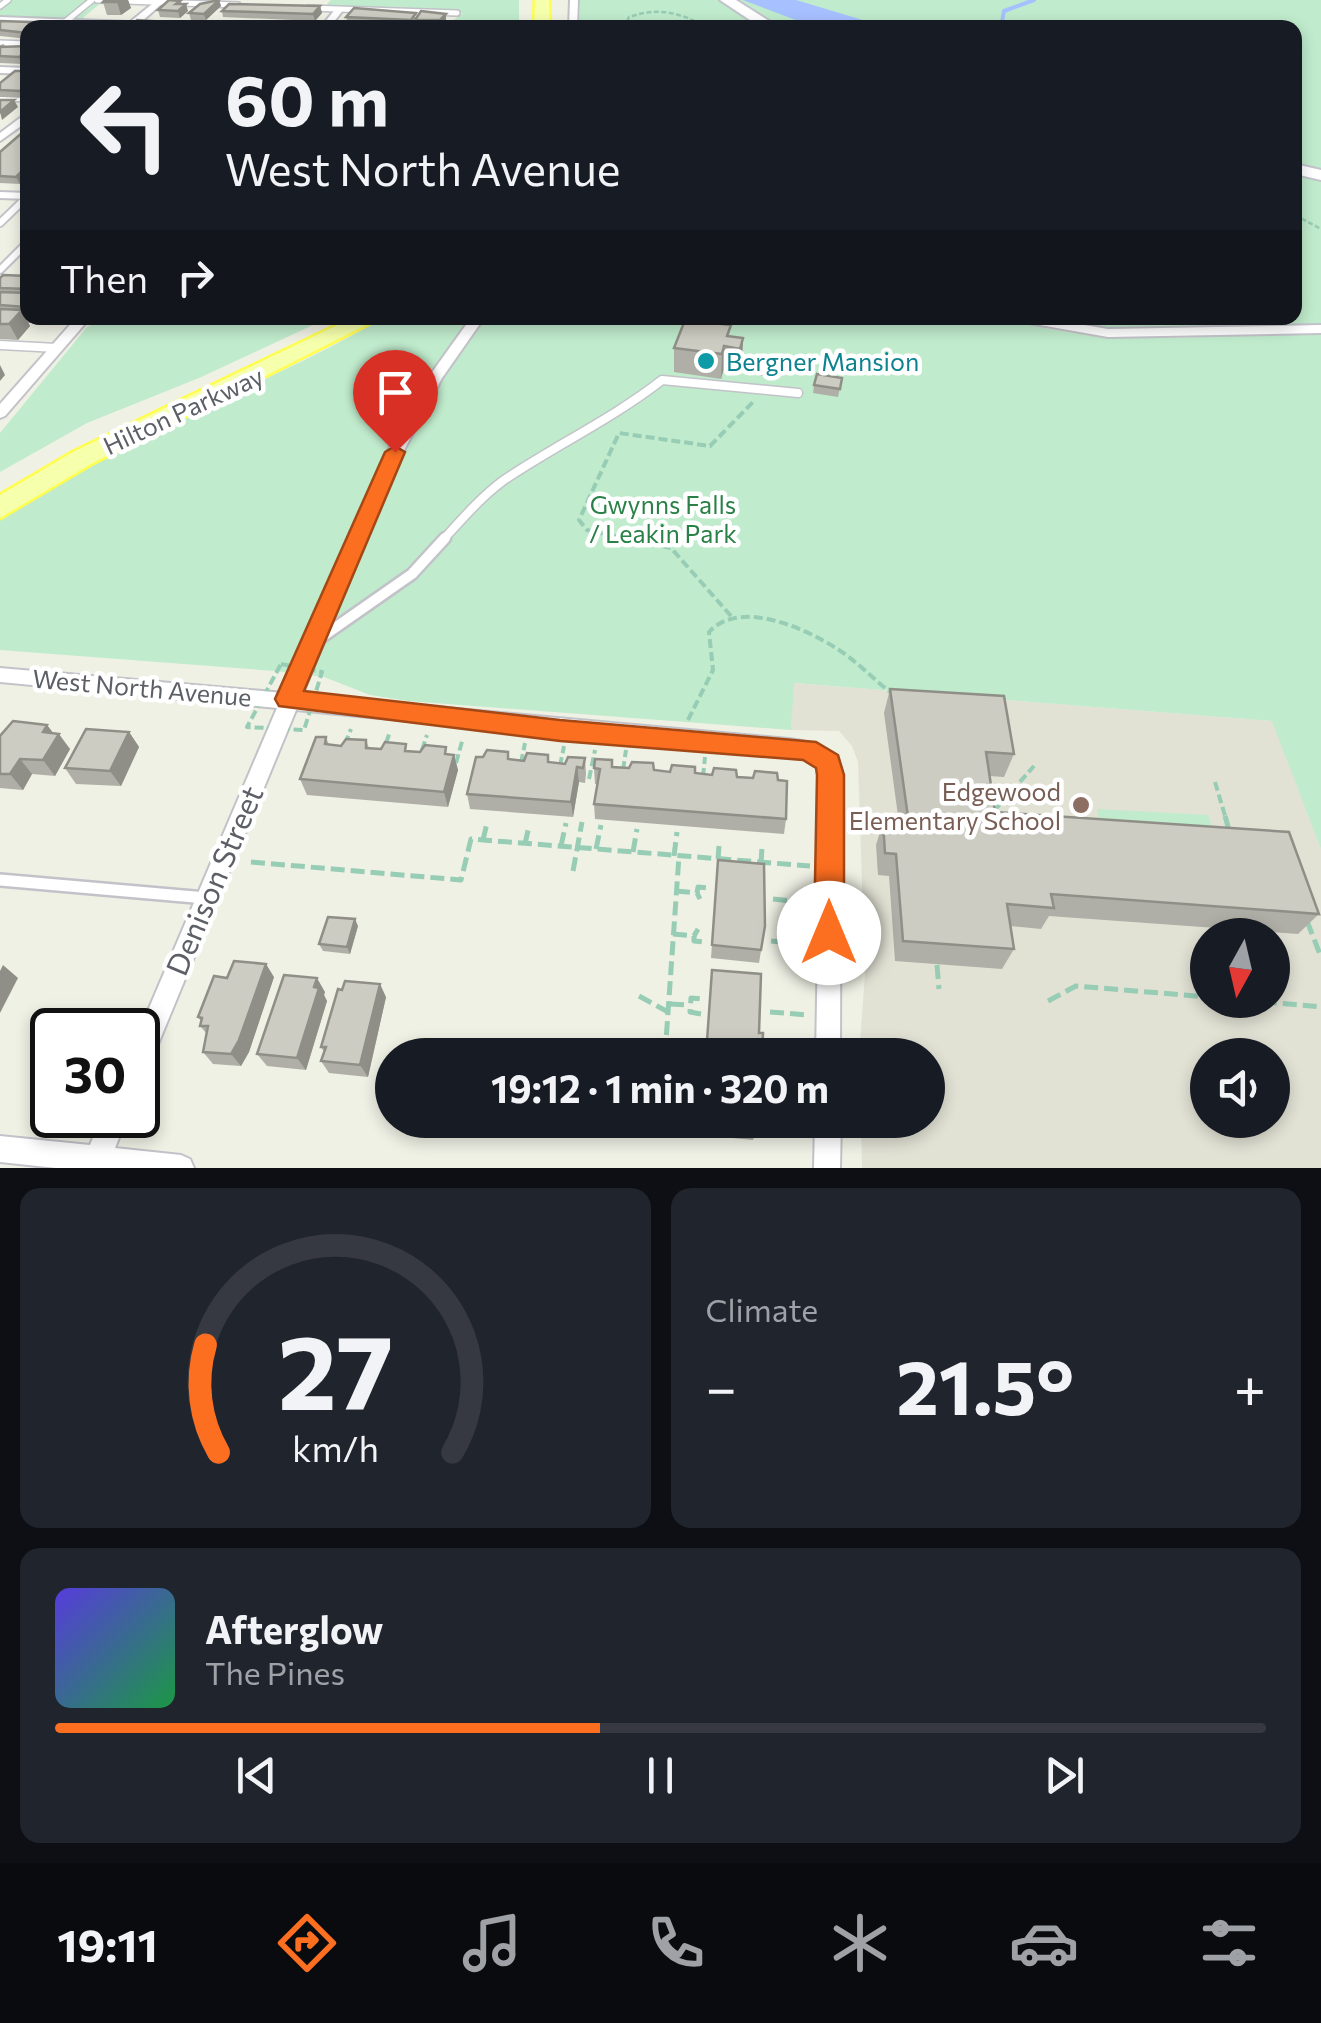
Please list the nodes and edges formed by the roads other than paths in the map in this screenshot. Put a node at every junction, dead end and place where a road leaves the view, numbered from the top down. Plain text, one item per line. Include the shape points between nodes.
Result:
1 (8, 0) edge
2 (95, 0) edge
3 (727, 0) edge
4 (160, 1) edge
5 (0, 6) edge
6 (249, 6) edge
7 (304, 8) edge
8 (340, 9) junction
9 (456, 13) dead end
10 (69, 20) edge
11 (138, 20) edge
12 (331, 20) edge
13 (761, 20) edge
14 (20, 204) edge
15 (0, 224) edge
16 (20, 253) edge
17 (5, 273) edge
18 (77, 325) edge
19 (323, 325) edge
20 (355, 325) edge
21 (472, 325) edge
22 (1063, 325) edge
23 (1321, 329) edge
24 (0, 345) edge
25 (57, 348) junction
26 (798, 393) dead end
27 (0, 414) edge
28 (0, 485) edge
29 (0, 508) edge
30 (312, 643) junction
31 (0, 674) edge
32 (288, 699) junction
33 (0, 880) edge
34 (206, 898) junction
35 (160, 1009) edge
36 (828, 1038) edge
37 (106, 1138) edge
38 (828, 1138) edge
39 (0, 1149) edge
40 (95, 1164) edge
41 (181, 1168) edge
42 (827, 1168) edge

1 - 5 lane
2 - 4 lane
2 - 10 lane
3 - 13 street
4 - 6 lane
4 - 11 street
7 - 8 lane
8 - 9 lane
8 - 12 street
14 - 15 lane
16 - 17 lane
18 - 25 street
19 - 28 main road, Hilton Parkway
20 - 29 main road, Hilton Parkway via 110,444
21 - 30 street, Denison Street via 395,452
22 - 23 street via 1108,333
24 - 25 lane
25 - 27 street
26 - 30 lane via 662,380 505,480 412,574
30 - 32 street, Denison Street
31 - 32 street, West North Avenue
32 - 34 street, Denison Street
32 - 36 street, West North Avenue via 820,755 830,775
33 - 34 lane
34 - 35 street, Denison Street
37 - 40 street
38 - 42 street
39 - 40 street
40 - 41 street

